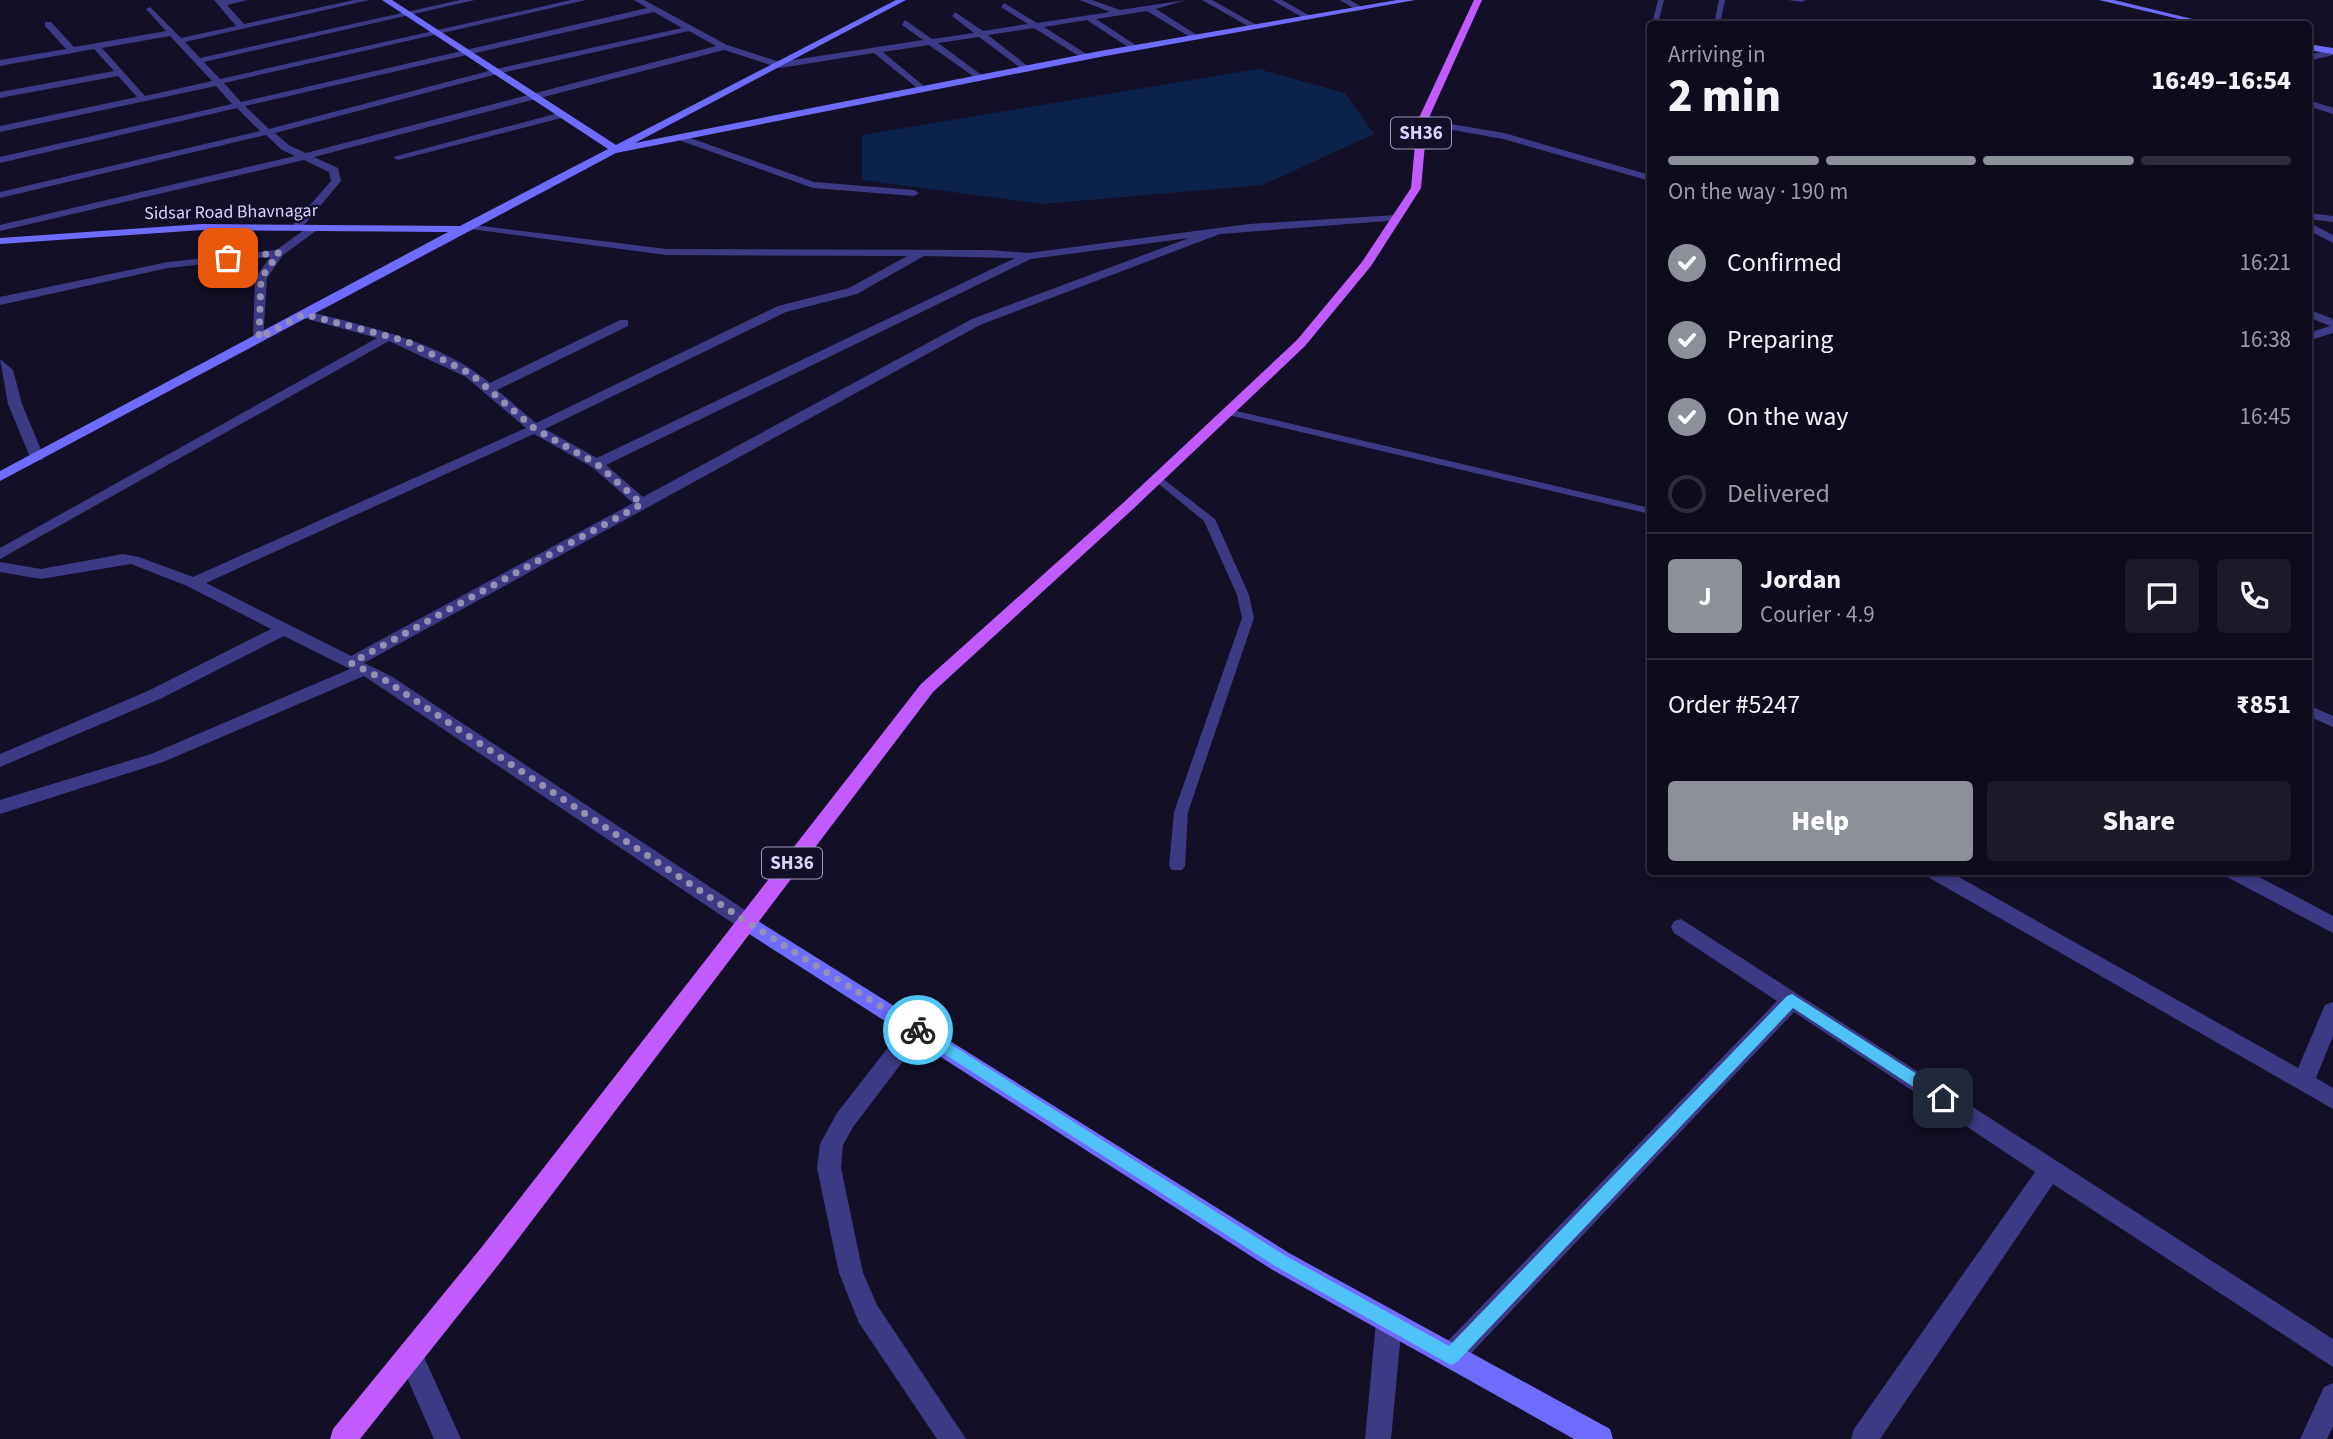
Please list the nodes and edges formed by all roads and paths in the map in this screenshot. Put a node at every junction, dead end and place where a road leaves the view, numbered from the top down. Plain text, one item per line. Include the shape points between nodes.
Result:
1 (244, 0) edge
2 (365, 0) edge
3 (386, 0) edge
4 (471, 0) edge
5 (582, 0) edge
6 (638, 0) edge
7 (902, 0) edge
8 (1084, 0) edge
9 (1182, 0) edge
10 (1206, 0) edge
11 (1276, 0) edge
12 (1344, 0) edge
13 (1411, 0) edge
14 (1478, 0) edge
15 (1661, 0) edge
16 (1722, 0) edge
17 (1791, 0) edge
18 (1802, 0) edge
19 (2103, 0) edge
20 (220, 2) edge
21 (1004, 5) dead end
22 (1148, 8) junction
23 (150, 9) dead end
24 (656, 9) junction
25 (1361, 9) junction
26 (1119, 12) junction
27 (407, 13) junction
28 (954, 14) dead end
29 (1088, 17) junction
30 (1310, 18) junction
31 (1656, 21) edge
32 (1718, 21) edge
33 (2196, 21) edge
34 (905, 23) dead end
35 (48, 24) dead end
36 (1037, 24) junction
37 (242, 27) junction
38 (1255, 27) junction
39 (692, 28) junction
40 (436, 32) junction
41 (981, 34) junction
42 (174, 37) junction
43 (1196, 37) junction
44 (931, 42) junction
45 (95, 45) junction
46 (724, 47) junction
47 (1134, 48) junction
48 (2312, 48) edge
49 (71, 49) junction
50 (877, 51) junction
51 (2333, 51) edge
52 (468, 53) junction
53 (1085, 57) junction
54 (2312, 57) edge
55 (198, 61) junction
56 (0, 63) edge
57 (780, 65) junction
58 (1026, 69) junction
59 (496, 72) junction
60 (120, 73) junction
61 (980, 78) junction
62 (217, 82) junction
63 (922, 89) junction
64 (0, 95) edge
65 (534, 97) junction
66 (143, 99) junction
67 (2312, 104) edge
68 (240, 106) junction
69 (2333, 111) edge
70 (562, 115) junction
71 (1422, 122) junction
72 (0, 128) edge
73 (268, 132) junction
74 (679, 137) junction
75 (616, 150) junction
76 (303, 157) junction
77 (398, 157) dead end
78 (0, 160) edge
79 (1647, 177) edge
80 (914, 192) dead end
81 (0, 195) edge
82 (2312, 216) edge
83 (1396, 218) junction
84 (2333, 219) edge
85 (2312, 227) edge
86 (0, 228) edge
87 (296, 228) junction
88 (314, 228) junction
89 (466, 228) junction
90 (1216, 232) junction
91 (2333, 240) edge
92 (0, 241) edge
93 (279, 253) junction
94 (922, 253) junction
95 (1028, 256) junction
96 (0, 301) edge
97 (304, 314) junction
98 (2312, 315) edge
99 (624, 323) dead end
100 (2333, 323) edge
101 (2333, 329) edge
102 (2312, 336) edge
103 (388, 337) junction
104 (259, 338) junction
105 (0, 363) edge
106 (489, 389) junction
107 (1228, 412) junction
108 (535, 429) junction
109 (37, 457) junction
110 (597, 464) junction
111 (8, 469) edge
112 (0, 477) edge
113 (1158, 478) junction
114 (642, 504) junction
115 (1647, 510) edge
116 (0, 554) edge
117 (0, 566) edge
118 (192, 583) junction
119 (284, 629) junction
120 (357, 666) junction
121 (2312, 712) edge
122 (2333, 722) edge
123 (0, 761) edge
124 (0, 807) edge
125 (1177, 866) dead end
126 (1941, 875) edge
127 (2240, 875) edge
128 (747, 922) junction
129 (2333, 925) edge
130 (1681, 927) dead end
131 (1792, 1000) junction
132 (2333, 1011) edge
133 (915, 1028) junction
134 (2303, 1082) junction
135 (2333, 1099) edge
136 (2050, 1168) junction
137 (1389, 1322) junction
138 (2333, 1354) edge
139 (410, 1355) junction
140 (1451, 1356) junction
141 (2333, 1396) edge
142 (343, 1439) edge
143 (448, 1439) edge
144 (953, 1439) edge
145 (1378, 1439) edge
146 (1600, 1439) edge
147 (1864, 1439) edge
148 (2313, 1439) edge

1 - 20 street
2 - 37 street
3 - 27 main road
4 - 27 street
5 - 40 street
6 - 24 street
7 - 57 main road
8 - 26 street
9 - 22 street
10 - 38 street
11 - 30 street
12 - 25 street
13 - 25 main road
14 - 71 main road, SH36
15 - 31 lane
16 - 32 lane
17 - 18 lane
19 - 33 main road
20 - 37 street
21 - 36 street
22 - 26 street
22 - 43 street
23 - 42 street
24 - 39 street
24 - 52 street
25 - 30 main road
26 - 29 street
27 - 40 main road
27 - 55 street
28 - 41 street
29 - 36 street
29 - 47 street
30 - 38 main road
34 - 44 street
35 - 49 street
36 - 41 street
36 - 53 street
37 - 42 street
38 - 43 main road
39 - 46 street
39 - 59 street
40 - 52 main road
40 - 62 street
41 - 44 street
41 - 58 street
42 - 45 street
42 - 55 street
43 - 47 main road
44 - 50 street
44 - 61 street
45 - 49 street
45 - 60 street
46 - 57 street
46 - 65 street
47 - 53 main road
48 - 51 main road
49 - 56 street
50 - 57 street
50 - 63 street
51 - 54 street
52 - 59 main road
52 - 68 street
53 - 58 main road
55 - 62 street
57 - 75 main road
58 - 61 main road
59 - 65 main road
59 - 73 street
60 - 64 street
60 - 66 street
61 - 63 main road
62 - 66 street
62 - 68 street
63 - 74 main road
65 - 70 main road
65 - 76 street
66 - 72 street
67 - 69 street
68 - 73 street
68 - 78 street
70 - 75 main road
70 - 77 street
71 - 79 street via 1504,135
71 - 83 main road, SH36 via 1416,188
73 - 76 street
73 - 81 street
74 - 75 main road
74 - 80 street via 813,185
75 - 89 main road
76 - 86 street
76 - 87 street via 334,170 336,181
82 - 84 street
83 - 90 street
83 - 107 main road, SH36 via 1367,264 1301,342
85 - 91 street
87 - 88 main road, Sidsar Road Bhavnagar
87 - 92 main road, Sidsar Road Bhavnagar via 202,227
88 - 89 main road, Sidsar Road Bhavnagar
88 - 93 street
89 - 94 street via 666,252
89 - 97 main road
90 - 95 street
90 - 114 street via 989,316
93 - 96 street via 168,265
93 - 104 street via 261,278
94 - 95 street
94 - 108 street via 853,291 782,309
95 - 110 street
97 - 103 street
97 - 104 main road
98 - 100 street
99 - 106 street
101 - 102 street
103 - 106 street via 406,341 471,374
103 - 116 street
104 - 109 main road
105 - 109 street via 7,370 15,404
106 - 108 street
107 - 113 main road, SH36
107 - 115 lane
108 - 110 street
108 - 118 street
109 - 111 main road
110 - 114 street
111 - 112 main road
113 - 125 lane via 1209,519 1248,618 1181,812
113 - 128 main road, SH36 via 928,688
114 - 120 street
117 - 118 street via 41,574 123,559
118 - 119 street
119 - 120 street
119 - 123 street via 154,695
120 - 124 street via 157,758
120 - 128 street via 385,680
121 - 122 lane
126 - 134 street
127 - 129 street
128 - 133 main road
128 - 139 main road, SH36
130 - 131 street
131 - 136 street
131 - 140 street
132 - 134 street
133 - 137 main road via 1280,1261
133 - 144 street via 845,1121 832,1144 829,1168 851,1273 868,1314
134 - 135 street
136 - 138 street
136 - 147 street
137 - 140 main road
137 - 145 street
139 - 142 main road, SH36
139 - 143 street
140 - 146 main road
141 - 148 street

